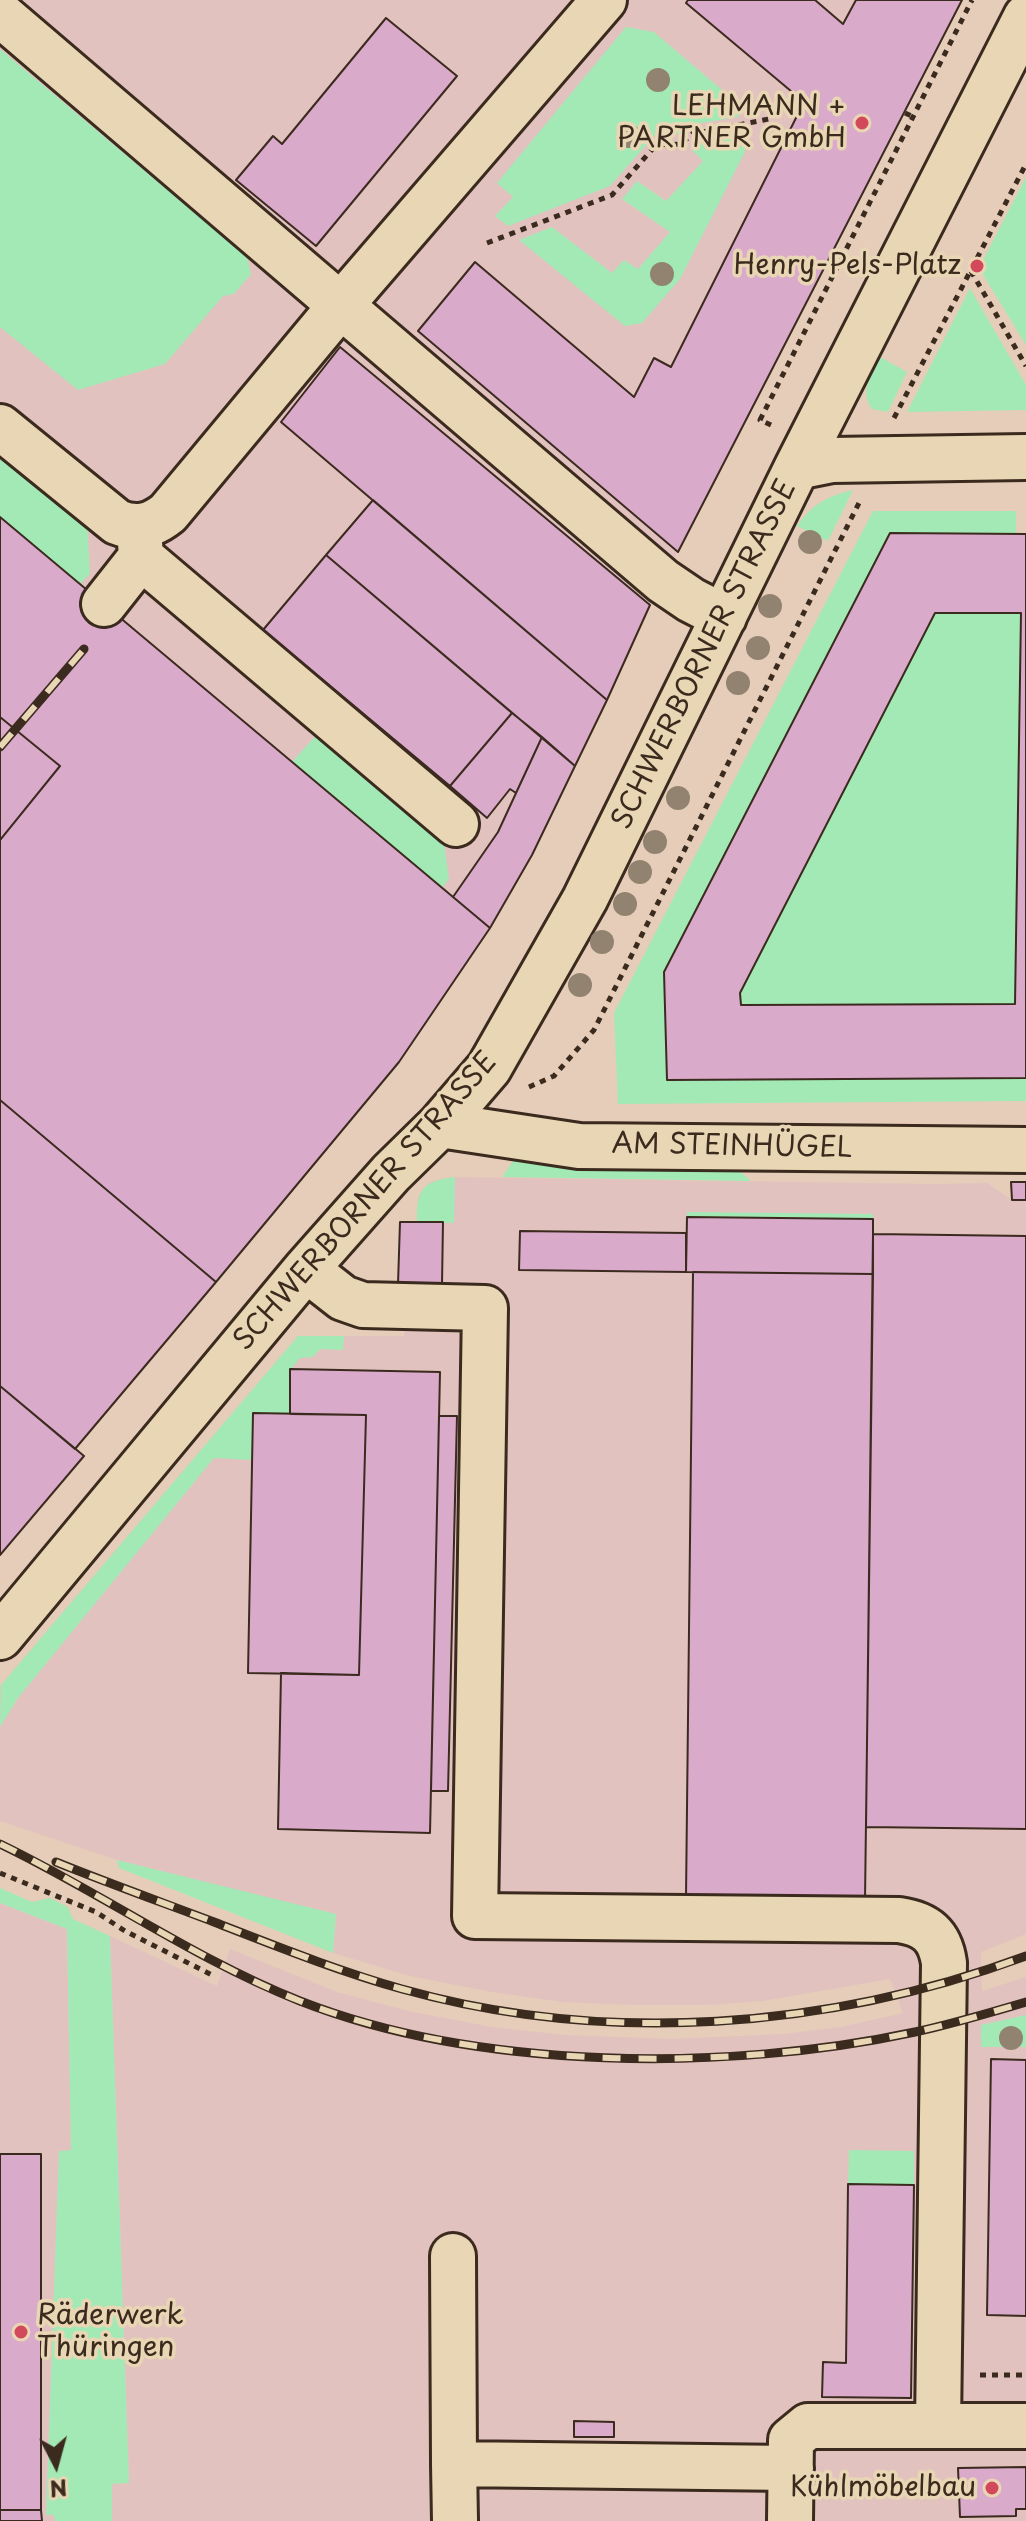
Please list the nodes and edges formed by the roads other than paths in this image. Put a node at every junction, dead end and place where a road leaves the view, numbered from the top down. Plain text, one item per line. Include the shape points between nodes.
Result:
1 (604, 0) edge
2 (0, 14) edge
3 (1026, 17) edge
4 (341, 305) junction
5 (0, 427) edge
6 (803, 455) junction
7 (1026, 457) edge
8 (140, 542) junction
9 (104, 604) dead end
10 (724, 617) junction
11 (456, 824) dead end
12 (440, 1125) junction
13 (1026, 1150) edge
14 (306, 1269) junction
15 (0, 1637) edge
16 (453, 2256) dead end
17 (1026, 2398) edge
18 (951, 2426) junction
19 (1026, 2426) edge
20 (454, 2464) junction
21 (791, 2468) junction
22 (455, 2521) edge
23 (790, 2521) edge

1 - 4 street
2 - 4 street
3 - 6 street, SCHWERBORNER STRASSE
4 - 8 street via 168,513 149,525
4 - 10 street via 663,581
5 - 8 street
6 - 7 street, SCHWERBORNER STRASSE via 832,460
6 - 10 street, SCHWERBORNER STRASSE
8 - 9 street
8 - 11 street
10 - 12 street, SCHWERBORNER STRASSE via 585,899 489,1068
12 - 13 street, AM STEINHÜGEL via 579,1146
12 - 14 street, SCHWERBORNER STRASSE
14 - 15 street, SCHWERBORNER STRASSE
14 - 18 street via 343,1298 363,1305 485,1308 475,1916 899,1920 914,1922 935,1936 944,1963
16 - 20 street
17 - 18 street via 990,2398
18 - 19 street
18 - 21 street via 808,2426 791,2440
20 - 21 street
20 - 22 street
21 - 23 street

